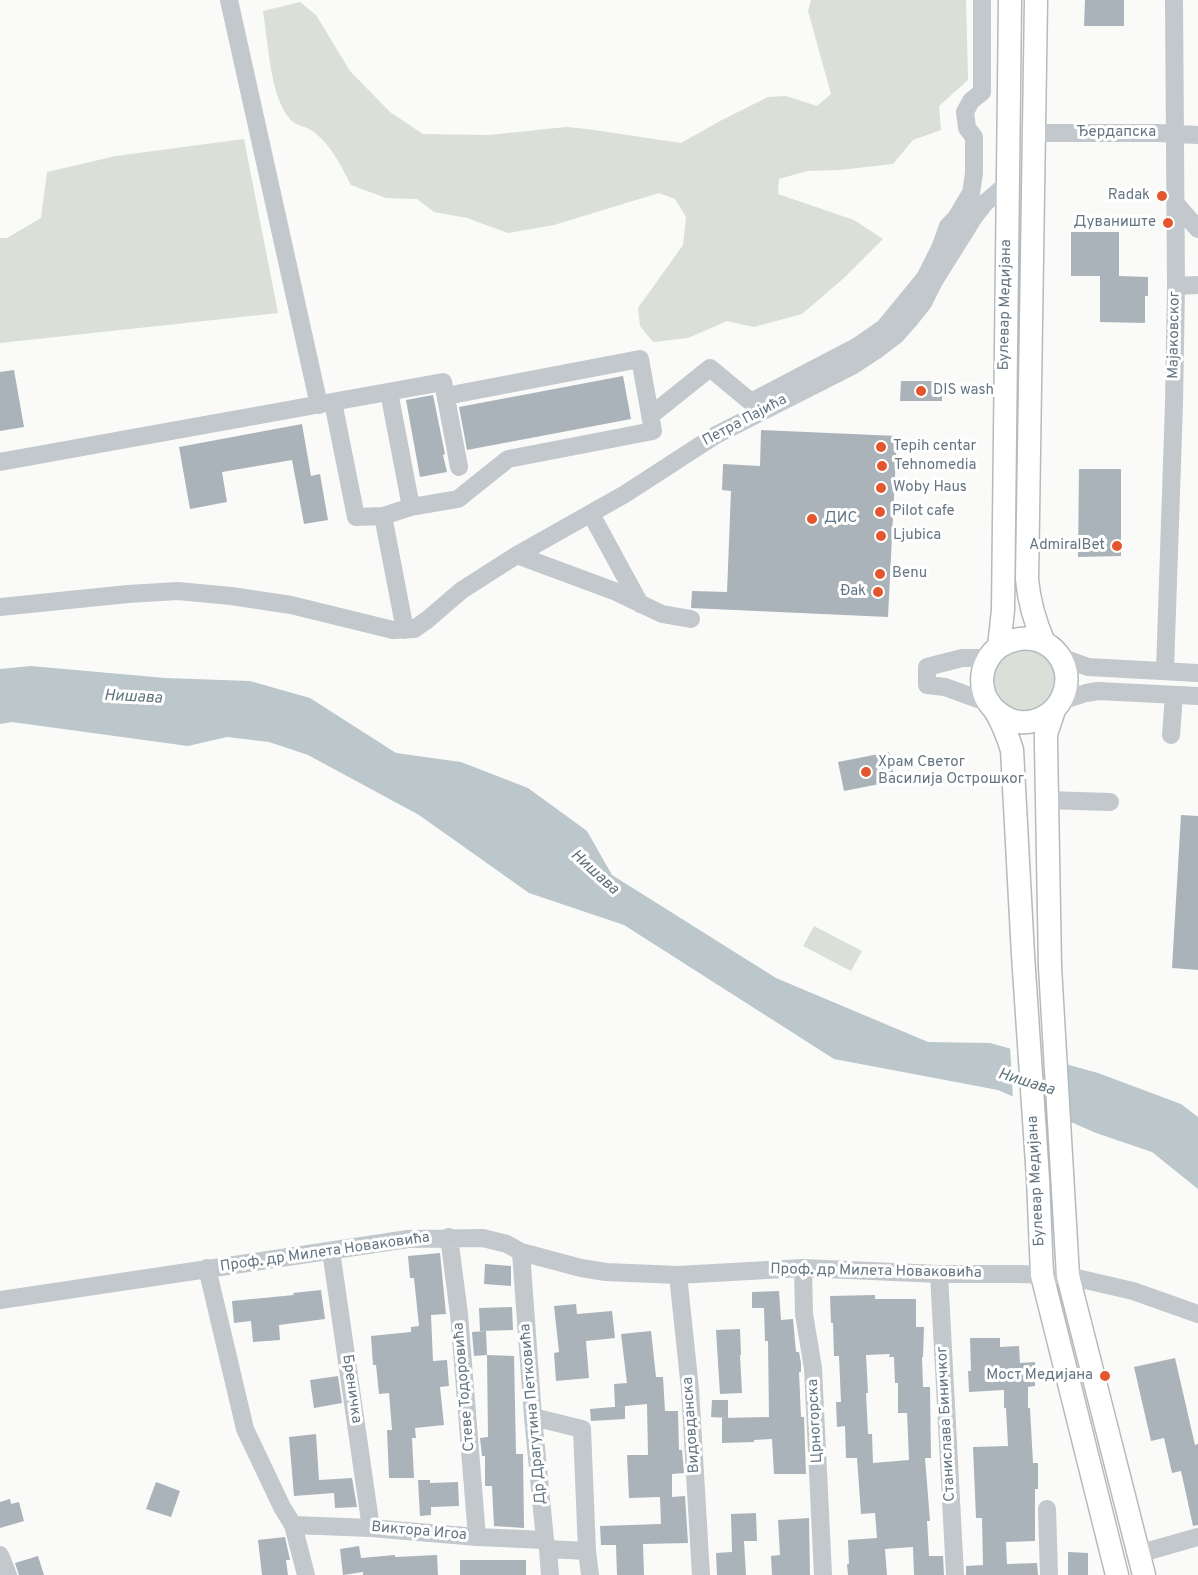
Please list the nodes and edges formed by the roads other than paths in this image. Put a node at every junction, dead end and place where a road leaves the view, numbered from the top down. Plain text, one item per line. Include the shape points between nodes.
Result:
1 (229, 0) edge
2 (982, 0) edge
3 (1010, 0) edge
4 (1036, 0) edge
5 (1174, 0) edge
6 (1034, 134) junction
7 (1175, 134) junction
8 (1198, 135) edge
9 (1007, 184) junction
10 (1176, 204) junction
11 (1198, 229) edge
12 (1198, 285) edge
13 (1176, 286) junction
14 (389, 392) junction
15 (446, 396) junction
16 (326, 403) junction
17 (650, 416) junction
18 (0, 462) edge
19 (459, 467) dead end
20 (411, 507) junction
21 (591, 514) junction
22 (383, 516) junction
23 (517, 555) junction
24 (640, 604) junction
25 (0, 607) edge
26 (691, 619) dead end
27 (405, 630) junction
28 (1052, 650) junction
29 (994, 652) junction
30 (1165, 670) junction
31 (1198, 673) edge
32 (1174, 695) junction
33 (1198, 696) edge
34 (1058, 706) junction
35 (992, 707) junction
36 (1171, 735) dead end
37 (1047, 800) junction
38 (1110, 802) dead end
39 (450, 1237) junction
40 (331, 1251) junction
41 (521, 1252) junction
42 (207, 1268) junction
43 (803, 1268) junction
44 (939, 1274) junction
45 (678, 1275) junction
46 (1042, 1275) junction
47 (1068, 1276) junction
48 (0, 1300) edge
49 (1198, 1314) edge
50 (533, 1417) junction
51 (1047, 1509) dead end
52 (293, 1525) junction
53 (370, 1528) junction
54 (477, 1537) junction
55 (1198, 1537) edge
56 (547, 1544) junction
57 (587, 1551) junction
58 (0, 1555) edge
59 (1141, 1564) edge
60 (8, 1575) edge
61 (306, 1575) edge
62 (550, 1575) edge
63 (590, 1575) edge
64 (701, 1575) edge
65 (824, 1575) edge
66 (955, 1575) edge
67 (1049, 1575) edge
68 (1117, 1575) edge

1 - 16 street
2 - 17 street via 982,92 965,112 967,128 974,137 971,193 948,225 925,278 884,328 858,346 751,402 710,368
3 - 9 main road, Булевар Медијана
4 - 6 main road, Булевар Медијана
5 - 7 street, Мајаковског
6 - 7 street, Ђердапска
6 - 28 main road, Булевар Медијана via 1027,579 1032,613
7 - 8 street, Ђердапска
7 - 10 street, Мајаковског
9 - 21 street, Петра Пајића via 985,203 922,303 896,335 852,366 716,435
9 - 29 main road, Булевар Медијана via 1003,610
10 - 11 street
10 - 13 street, Мајаковског
12 - 13 street
13 - 30 street, Мајаковског
14 - 15 street via 443,382
14 - 16 street
14 - 20 street
15 - 17 street via 640,359
15 - 19 street
16 - 18 street
16 - 22 street via 356,517
17 - 20 street via 653,431 508,459 458,500
20 - 22 street
21 - 23 street, Петра Пајића
21 - 24 street
22 - 27 street
23 - 24 street
23 - 27 street, Петра Пајића via 462,590 414,629
24 - 26 street via 662,614
25 - 27 street via 178,591 291,605
28 - 29 main road via 1033,639 1021,638
28 - 30 street via 1088,666
28 - 34 main road, Булевар Медијана via 1065,668 1067,679
29 - 35 main road, Булевар Медијана via 984,667 982,686
29 - 35 street via 962,658 927,676
30 - 31 street
32 - 33 street
32 - 34 street via 1098,691
32 - 36 street
34 - 35 main road via 1044,718 1031,722 1005,718
34 - 37 main road, Булевар Медијана via 1046,734
35 - 46 main road, Булевар Медијана via 1012,750
37 - 38 street
37 - 47 main road, Булевар Медијана via 1050,967
39 - 40 street, Проф. др Милета Новаковића
39 - 41 street, Проф. др Милета Новаковића via 483,1238
39 - 54 street, Стеве Тодоровића
40 - 42 street, Проф. др Милета Новаковића
40 - 53 street, Бреничка
41 - 45 street, Проф. др Милета Новаковића via 606,1272
41 - 50 street, Др Драгутина Петковића
42 - 48 street, Проф. др Милета Новаковића
42 - 52 street via 245,1429
43 - 44 street, Проф. др Милета Новаковића
43 - 45 street, Проф. др Милета Новаковића
43 - 65 street, Црногорска via 804,1314 813,1368
44 - 46 street, Проф. др Милета Новаковића
44 - 66 street, Станислава Биничког
45 - 64 street, Видовданска via 690,1389
46 - 47 street, Проф. др Милета Новаковића
46 - 68 main road, Булевар Медијана
47 - 49 street via 1133,1291
47 - 59 main road, Булевар Медијана
50 - 56 street, Др Драгутина Петковића
50 - 57 street via 582,1429
51 - 67 street
52 - 53 street, Виктора Игоа
52 - 61 street
53 - 54 street, Виктора Игоа
54 - 56 street, Виктора Игоа
55 - 59 street
56 - 57 street, Виктора Игоа
56 - 62 street, Др Драгутина Петковића
57 - 63 street
58 - 60 street

